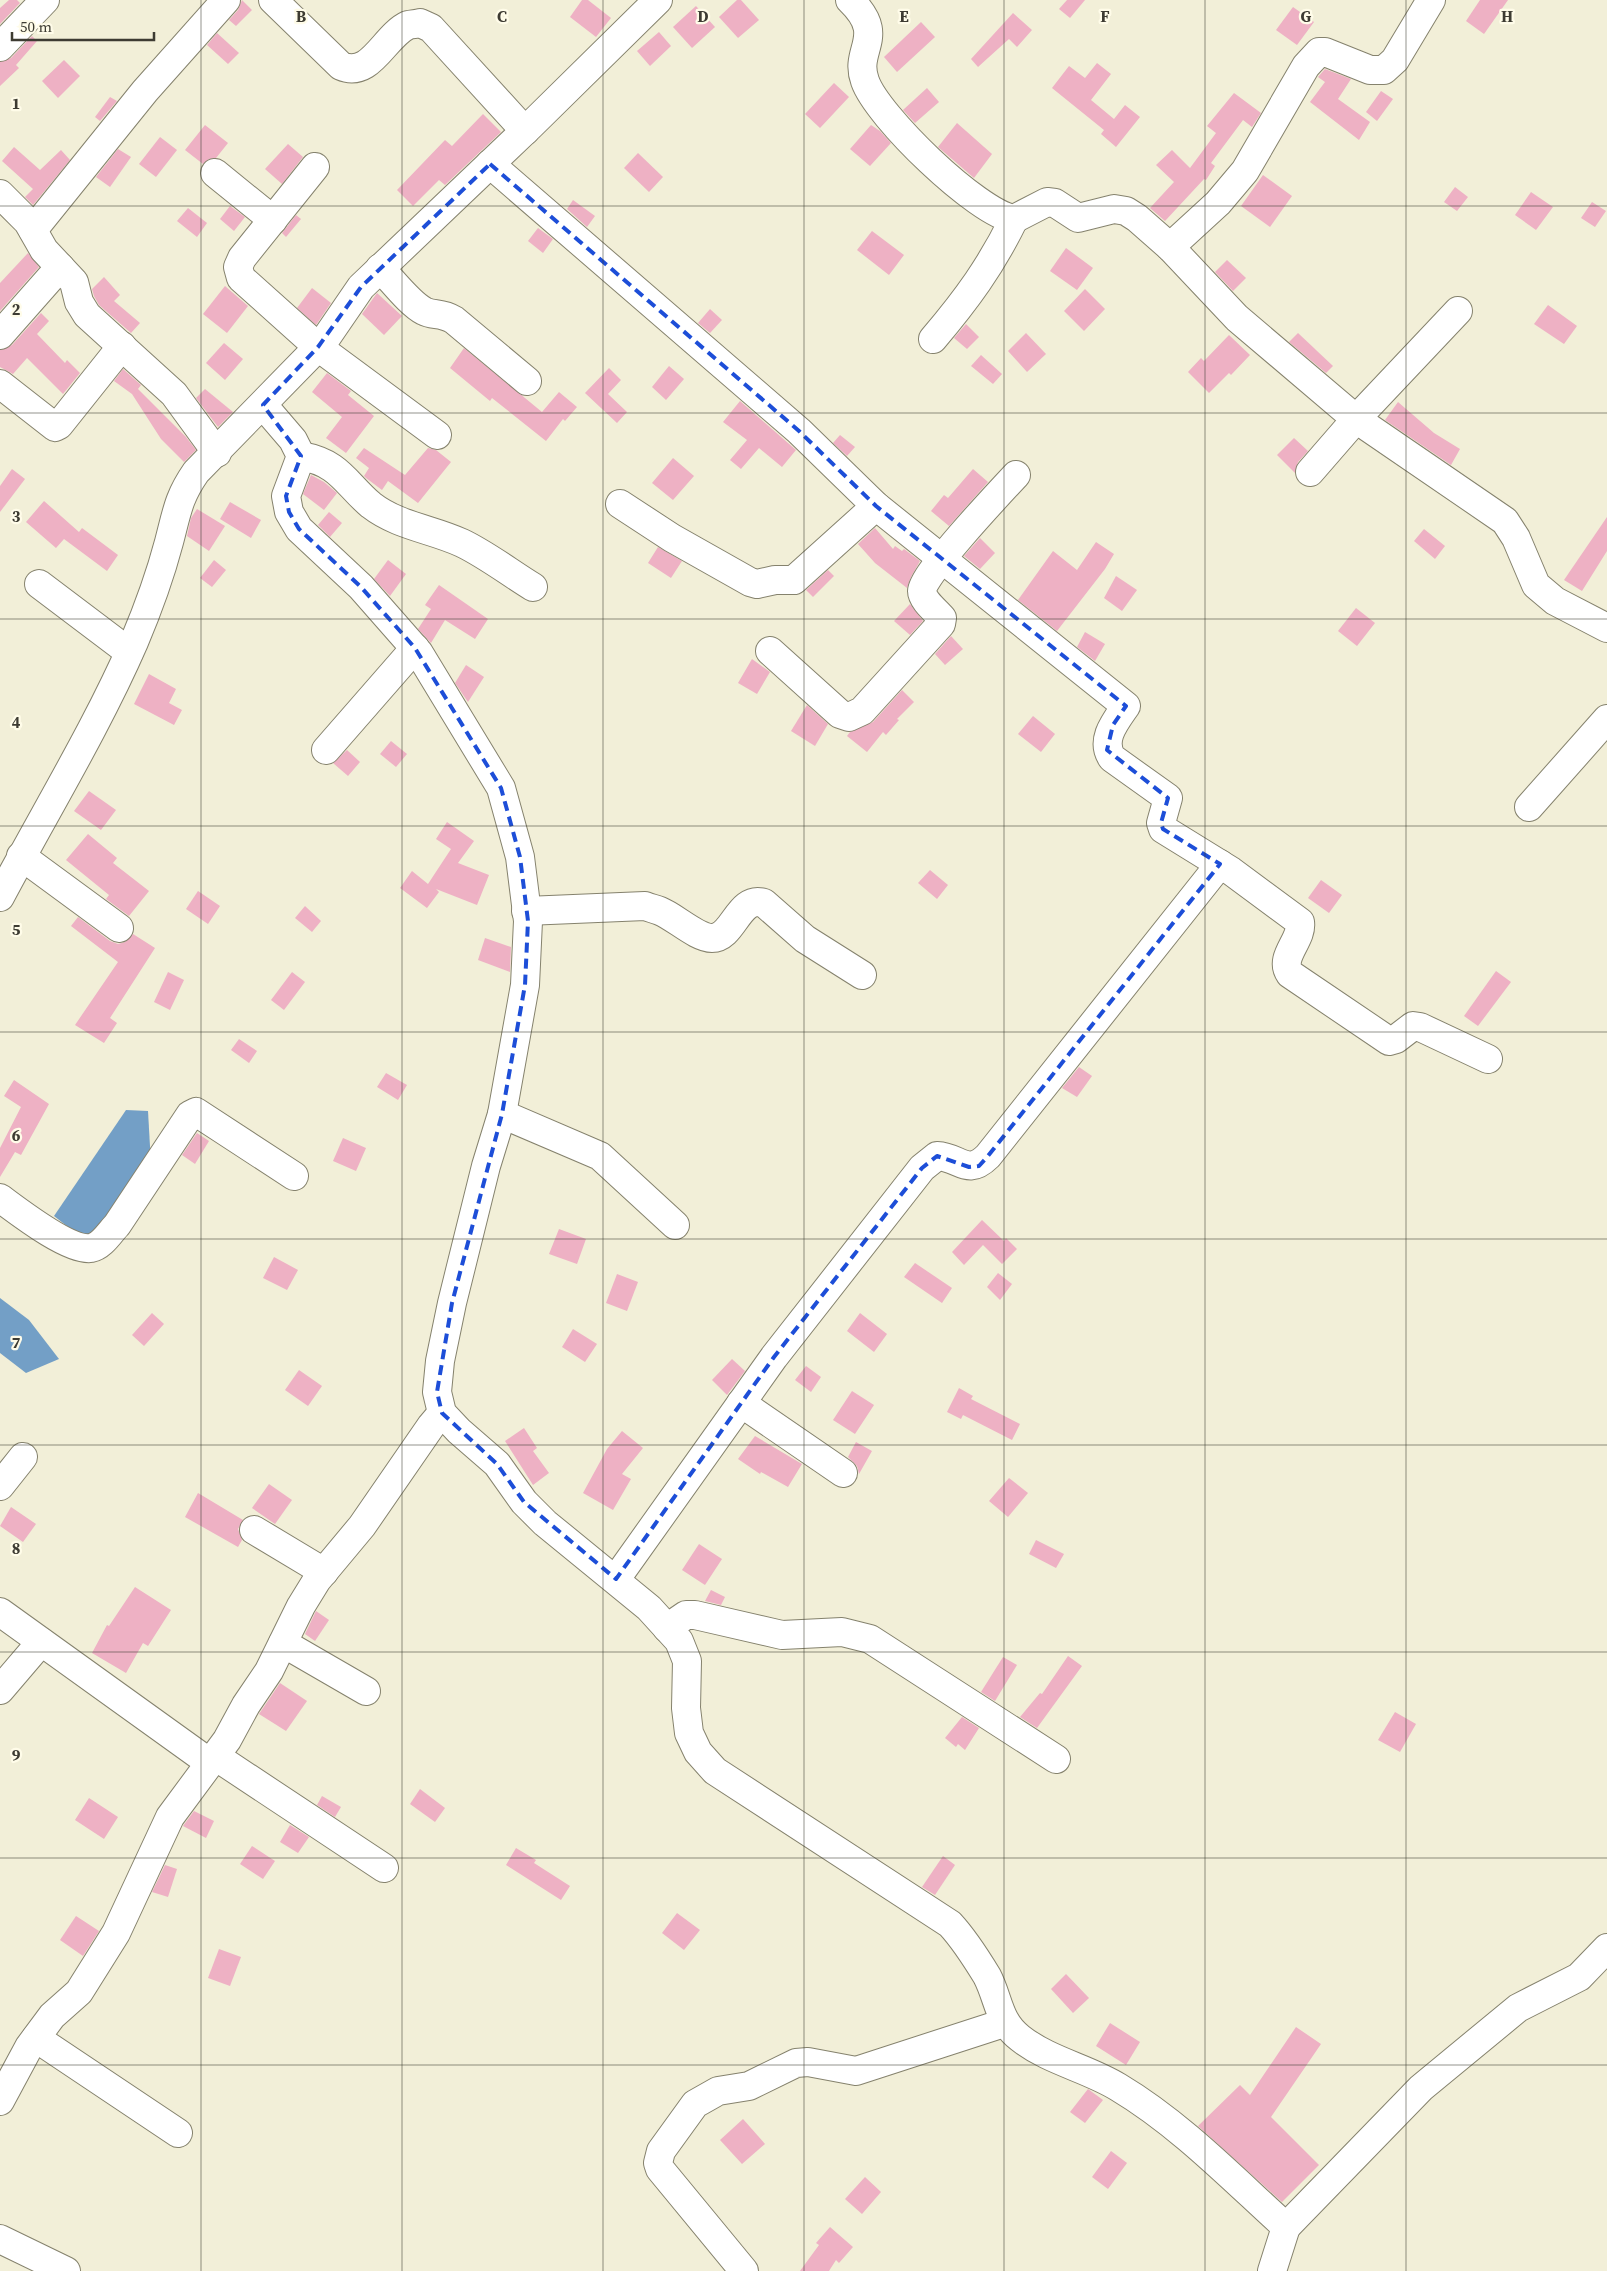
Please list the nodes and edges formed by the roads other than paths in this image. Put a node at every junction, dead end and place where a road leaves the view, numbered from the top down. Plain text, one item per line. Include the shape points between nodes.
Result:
1 (46, 0) edge
2 (226, 0) edge
3 (273, 0) edge
4 (658, 0) edge
5 (850, 0) edge
6 (1431, 0) edge
7 (0, 47) edge
8 (525, 131) junction
9 (490, 164) junction
10 (315, 167) dead end
11 (215, 174) dead end
12 (0, 194) edge
13 (1014, 219) junction
14 (273, 220) junction
15 (34, 230) junction
16 (1170, 247) junction
17 (60, 266) junction
18 (380, 268) junction
19 (1458, 311) dead end
20 (0, 335) edge
21 (933, 339) dead end
22 (122, 346) junction
23 (318, 347) junction
24 (527, 381) dead end
25 (0, 384) edge
26 (262, 405) junction
27 (1356, 419) junction
28 (437, 434) dead end
29 (217, 453) junction
30 (302, 456) junction
31 (1310, 472) dead end
32 (1016, 475) dead end
33 (620, 504) dead end
34 (876, 506) junction
35 (942, 559) junction
36 (39, 584) dead end
37 (533, 587) dead end
38 (1607, 628) edge
39 (415, 648) junction
40 (770, 651) dead end
41 (129, 652) junction
42 (1607, 719) edge
43 (326, 750) dead end
44 (1529, 807) dead end
45 (22, 856) junction
46 (1220, 864) junction
47 (0, 897) edge
48 (526, 911) junction
49 (119, 928) dead end
50 (862, 976) dead end
51 (1488, 1058) dead end
52 (502, 1114) junction
53 (294, 1176) dead end
54 (0, 1198) edge
55 (675, 1226) dead end
56 (741, 1403) junction
57 (442, 1413) junction
58 (24, 1457) dead end
59 (843, 1473) dead end
60 (0, 1486) edge
61 (254, 1530) dead end
62 (324, 1572) junction
63 (616, 1580) junction
64 (0, 1612) edge
65 (667, 1628) junction
66 (41, 1642) junction
67 (282, 1642) junction
68 (0, 1690) edge
69 (366, 1691) dead end
70 (213, 1759) junction
71 (1056, 1759) dead end
72 (384, 1868) dead end
73 (1607, 1948) edge
74 (1004, 2023) junction
75 (36, 2038) junction
76 (0, 2101) edge
77 (178, 2133) dead end
78 (1286, 2227) junction
79 (0, 2239) edge
80 (66, 2271) edge
81 (744, 2271) edge
82 (1272, 2271) edge

1 - 7 street
2 - 15 street via 145,91
3 - 8 street via 340,66 349,70 361,68 408,26 420,23 431,28
4 - 8 street
5 - 13 street via 868,24 869,40 863,66 864,79 872,95 901,133 962,188 996,213
6 - 16 street via 1395,60 1384,70 1370,70 1325,52 1315,55 1245,171 1218,203
8 - 9 street
9 - 18 street
9 - 34 street via 799,431
10 - 14 street
11 - 14 street
12 - 15 street
13 - 16 street via 1047,202 1055,203 1078,218 1114,209 1126,210
13 - 21 street via 995,257
14 - 23 street via 242,258 238,267 241,278
15 - 17 street via 44,250
16 - 27 street via 1236,318
17 - 20 street
17 - 22 street via 74,282 87,316
18 - 23 street via 361,287
18 - 24 street via 420,309 447,315
19 - 27 street
22 - 25 street via 60,425 55,427
22 - 29 street via 174,394
23 - 26 street
23 - 28 street
26 - 29 street
26 - 30 street via 293,440
27 - 31 street
27 - 38 street via 1505,521 1536,585 1555,601
29 - 41 street via 196,472 184,490 153,596
30 - 37 street via 319,460 343,475 384,513 464,544
30 - 39 street via 286,496 289,512 299,529 361,587
32 - 35 street
33 - 34 street via 672,538 757,584 794,580
34 - 35 street
35 - 40 street via 921,590 923,597 942,618 941,624 857,715 840,714
35 - 46 street via 1126,706 1113,725 1107,750 1112,758 1168,798 1161,823 1164,829
36 - 41 street
39 - 43 street
39 - 48 street via 501,788 520,857
41 - 45 street
42 - 44 street
45 - 47 street
45 - 49 street
46 - 51 street via 1300,922 1301,930 1286,961 1290,974 1389,1041 1413,1026 1420,1027
46 - 56 street via 979,1166 969,1167 937,1156 922,1168
48 - 50 street via 645,906 706,937 715,938 749,904 757,901 764,903 805,939
48 - 52 street via 525,985
52 - 55 street via 600,1156
52 - 57 street via 440,1361 437,1392
53 - 54 street via 196,1112 190,1115 117,1225 93,1248 77,1247
56 - 59 street
56 - 63 street
57 - 62 street via 362,1526
57 - 63 street via 497,1464 524,1502 545,1523
58 - 60 street
61 - 62 street
62 - 67 street
63 - 65 street
64 - 66 street
65 - 71 street via 686,1615 695,1615 782,1635 842,1632 870,1639
65 - 74 street via 679,1641 688,1661 686,1708 689,1733 698,1752 715,1772 950,1924 987,1977
66 - 68 street
66 - 70 street
67 - 69 street
67 - 70 street via 269,1671
70 - 72 street
70 - 75 street via 170,1818 116,1933 79,1992 52,2016
73 - 78 street via 1579,1977 1518,2008 1421,2088
74 - 78 street via 1044,2053 1118,2087 1138,2101 1182,2134
74 - 81 street via 856,2071 808,2062 796,2063 750,2086 718,2091 695,2104 661,2151 658,2157 660,2168
75 - 76 street
75 - 77 street
78 - 82 street
79 - 80 street

